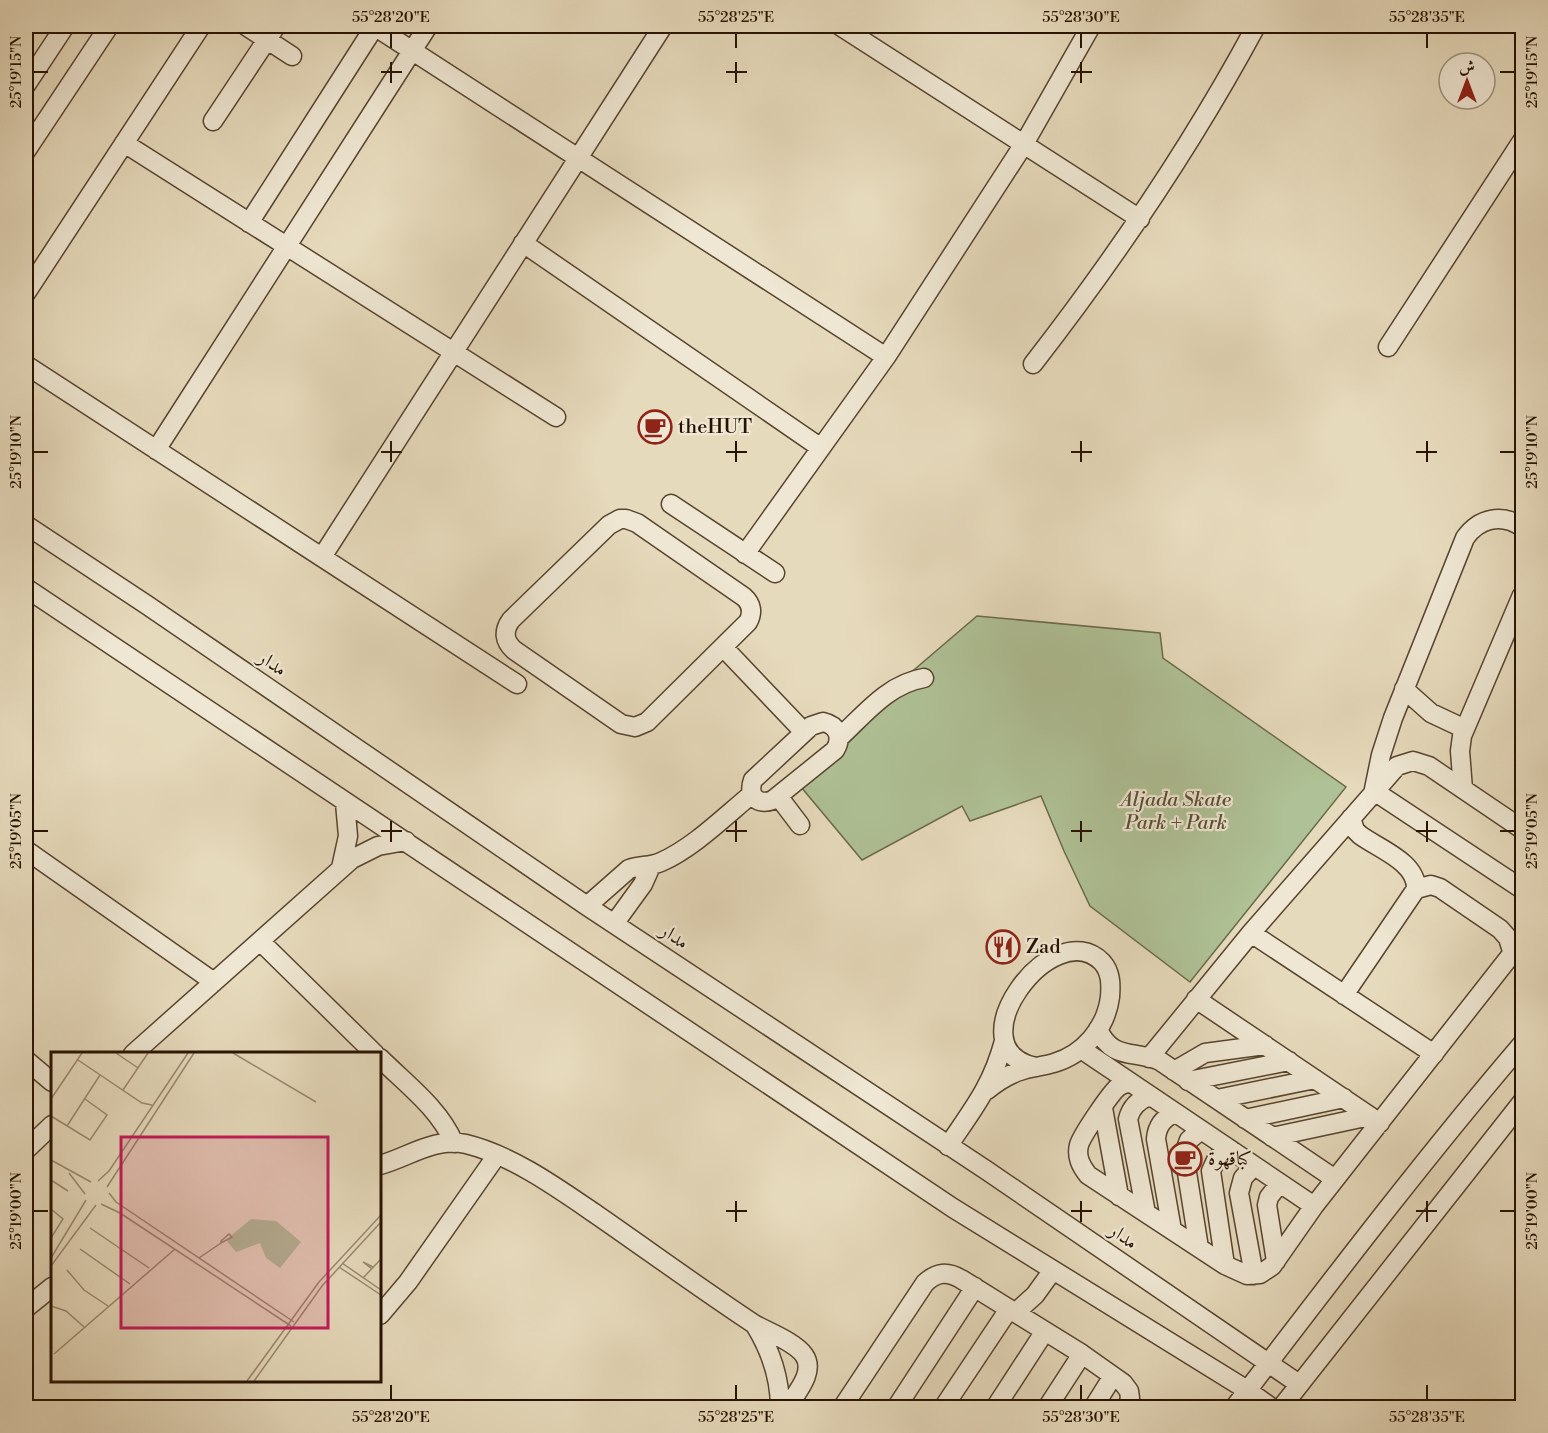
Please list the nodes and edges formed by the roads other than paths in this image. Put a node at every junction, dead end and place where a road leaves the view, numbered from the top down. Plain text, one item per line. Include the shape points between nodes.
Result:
1 (65, 26) edge
2 (110, 26) edge
3 (201, 26) edge
4 (246, 26) edge
5 (375, 26) edge
6 (428, 26) edge
7 (663, 26) edge
8 (840, 26) edge
9 (1091, 26) edge
10 (1256, 26) edge
11 (271, 32) edge
12 (412, 50) junction
13 (292, 56) dead end
14 (26, 85) edge
15 (213, 121) dead end
16 (1522, 141) edge
17 (124, 143) junction
18 (1024, 144) junction
19 (26, 151) edge
20 (578, 158) junction
21 (1140, 219) junction
22 (249, 223) junction
23 (523, 243) junction
24 (286, 246) junction
25 (26, 293) edge
26 (1388, 347) dead end
27 (454, 351) junction
28 (886, 357) junction
29 (1033, 364) dead end
30 (26, 365) edge
31 (556, 417) dead end
32 (821, 448) junction
33 (156, 450) junction
34 (671, 504) dead end
35 (26, 525) edge
36 (1522, 527) edge
37 (745, 554) junction
38 (322, 557) junction
39 (775, 573) dead end
40 (26, 588) edge
41 (1522, 595) edge
42 (723, 647) junction
43 (924, 678) dead end
44 (517, 684) dead end
45 (1404, 688) junction
46 (1465, 729) junction
47 (804, 732) junction
48 (839, 738) junction
49 (1463, 789) junction
50 (1374, 791) junction
51 (752, 794) junction
52 (778, 796) junction
53 (345, 802) junction
54 (1351, 818) junction
55 (800, 825) dead end
56 (1522, 829) edge
57 (406, 841) junction
58 (26, 850) edge
59 (651, 866) junction
60 (341, 868) junction
61 (1522, 889) edge
62 (1416, 890) junction
63 (587, 906) junction
64 (614, 924) junction
65 (1251, 933) junction
66 (260, 941) junction
67 (1518, 948) edge
68 (214, 982) junction
69 (1344, 995) junction
70 (1196, 999) junction
71 (1098, 1029) junction
72 (1004, 1041) junction
73 (1522, 1044) edge
74 (1265, 1045) junction
75 (1081, 1049) junction
76 (134, 1052) edge
77 (374, 1052) edge
78 (1434, 1054) junction
79 (1149, 1058) junction
80 (381, 1059) edge
81 (26, 1060) edge
82 (1289, 1061) junction
83 (1036, 1067) junction
84 (1181, 1076) junction
85 (1315, 1079) junction
86 (51, 1081) edge
87 (1131, 1083) junction
88 (987, 1090) junction
89 (1150, 1096) junction
90 (1344, 1098) junction
91 (1217, 1099) junction
92 (1522, 1102) edge
93 (1103, 1108) junction
94 (1175, 1113) junction
95 (1245, 1119) junction
96 (1375, 1120) junction
97 (51, 1126) edge
98 (1201, 1130) junction
99 (1272, 1137) junction
100 (454, 1143) junction
101 (948, 1146) junction
102 (26, 1150) edge
103 (1231, 1150) junction
104 (497, 1155) junction
105 (381, 1166) edge
106 (1254, 1166) junction
107 (1335, 1179) junction
108 (1280, 1183) junction
109 (1119, 1196) junction
110 (1314, 1206) junction
111 (1146, 1213) junction
112 (1172, 1230) junction
113 (1199, 1248) junction
114 (1276, 1261) junction
115 (1225, 1265) junction
116 (1053, 1270) junction
117 (1254, 1275) junction
118 (975, 1287) junction
119 (51, 1288) edge
120 (26, 1308) edge
121 (1012, 1311) junction
122 (381, 1314) edge
123 (754, 1324) junction
124 (1045, 1332) junction
125 (1082, 1354) junction
126 (1267, 1364) junction
127 (1113, 1376) junction
128 (1299, 1384) junction
129 (1247, 1390) junction
130 (780, 1407) edge
131 (787, 1407) edge
132 (842, 1407) edge
133 (896, 1407) edge
134 (943, 1407) edge
135 (995, 1407) edge
136 (1047, 1407) edge
137 (1093, 1407) edge
138 (1127, 1407) edge
139 (1234, 1407) edge
140 (1272, 1407) edge
141 (1281, 1407) edge

1 - 14 street
2 - 19 street
3 - 17 street
4 - 11 street
5 - 12 street
5 - 22 street
6 - 12 street
7 - 20 street
8 - 18 street
9 - 18 street
10 - 21 street
11 - 13 street
11 - 15 street
12 - 20 street
12 - 24 street
16 - 26 street
17 - 22 street
17 - 25 street
18 - 21 street
18 - 28 street
20 - 23 street
20 - 28 street
21 - 29 street
22 - 24 street
23 - 27 street
23 - 32 street
24 - 27 street
24 - 33 street
27 - 31 street
27 - 38 street
28 - 32 street
30 - 33 street
32 - 37 street
33 - 38 street
34 - 37 street
35 - 63 street, مدار
36 - 45 street via 1499,518 1470,531
37 - 39 street
38 - 44 street
40 - 53 street
41 - 46 street
42 - 42 street via 751,618 748,601 626,519 609,525 511,620 505,632 513,650 621,724 634,727 647,722
42 - 47 street
43 - 48 street via 890,691
45 - 46 street via 1431,713
45 - 50 street via 1381,755
46 - 49 street via 1460,751
47 - 48 street via 823,722 834,727
47 - 51 street via 753,780
48 - 52 street via 835,750
49 - 50 street via 1429,766 1413,761 1397,766
49 - 56 street
50 - 54 street
50 - 61 street
51 - 52 street via 764,802
51 - 59 street via 685,848
52 - 55 street
53 - 57 street
53 - 60 street via 348,836
54 - 62 street via 1360,835 1409,868
54 - 65 street
57 - 60 street via 364,852
57 - 116 street via 953,1208
58 - 68 street
59 - 63 street via 629,869
59 - 64 street
60 - 66 street
62 - 67 street via 1431,885 1440,888 1505,933
62 - 69 street
63 - 64 street, مدار
64 - 101 street, مدار
65 - 69 street
65 - 70 street
66 - 68 street
66 - 77 street
67 - 78 street
68 - 76 street
69 - 78 street
70 - 74 street
70 - 79 street
71 - 72 street via 1107,1011 1110,975 1095,957 1072,953 1039,967 1021,984 1006,1017
71 - 75 street
71 - 79 street via 1115,1050
72 - 83 street via 1013,1056
72 - 88 street
73 - 126 street
74 - 82 street
74 - 84 street via 1205,1053
75 - 83 street
75 - 87 street
78 - 96 street
79 - 84 street
80 - 100 street via 433,1110
81 - 86 street
82 - 84 street
82 - 85 street
83 - 88 street via 1005,1078
84 - 91 street
85 - 90 street
85 - 91 street
87 - 89 street
87 - 93 street via 1119,1087
88 - 101 street
89 - 94 street
89 - 111 street via 1137,1102 1128,1119
90 - 95 street
90 - 96 street
91 - 95 street
92 - 128 street
93 - 109 street
93 - 109 street via 1083,1136 1078,1156 1088,1175
94 - 98 street
94 - 112 street via 1159,1125 1156,1139
95 - 99 street
96 - 99 street
96 - 107 street
97 - 102 street
98 - 103 street
98 - 113 street via 1189,1140 1184,1154
99 - 107 street
100 - 104 street
100 - 105 street via 424,1148
101 - 126 street, مدار
103 - 106 street
103 - 115 street via 1217,1158 1211,1171
104 - 122 street via 408,1282
104 - 123 street via 556,1186
106 - 108 street
106 - 117 street via 1243,1178 1239,1193
107 - 110 street
108 - 110 street
108 - 114 street via 1267,1205
109 - 111 street
110 - 114 street
111 - 112 street
112 - 113 street
113 - 115 street
114 - 117 street via 1267,1271
115 - 117 street via 1241,1274
116 - 121 street via 1035,1295
116 - 129 street
118 - 121 street
118 - 132 street via 952,1274 942,1273 926,1282
118 - 133 street
119 - 120 street
121 - 124 street
121 - 134 street
123 - 130 street via 778,1378
123 - 131 street via 798,1349 808,1363 804,1381
124 - 125 street
124 - 135 street
125 - 127 street
125 - 136 street
126 - 128 street, مدار
126 - 129 street
127 - 137 street
127 - 138 street via 1129,1390
128 - 141 street
129 - 139 street
129 - 140 street

